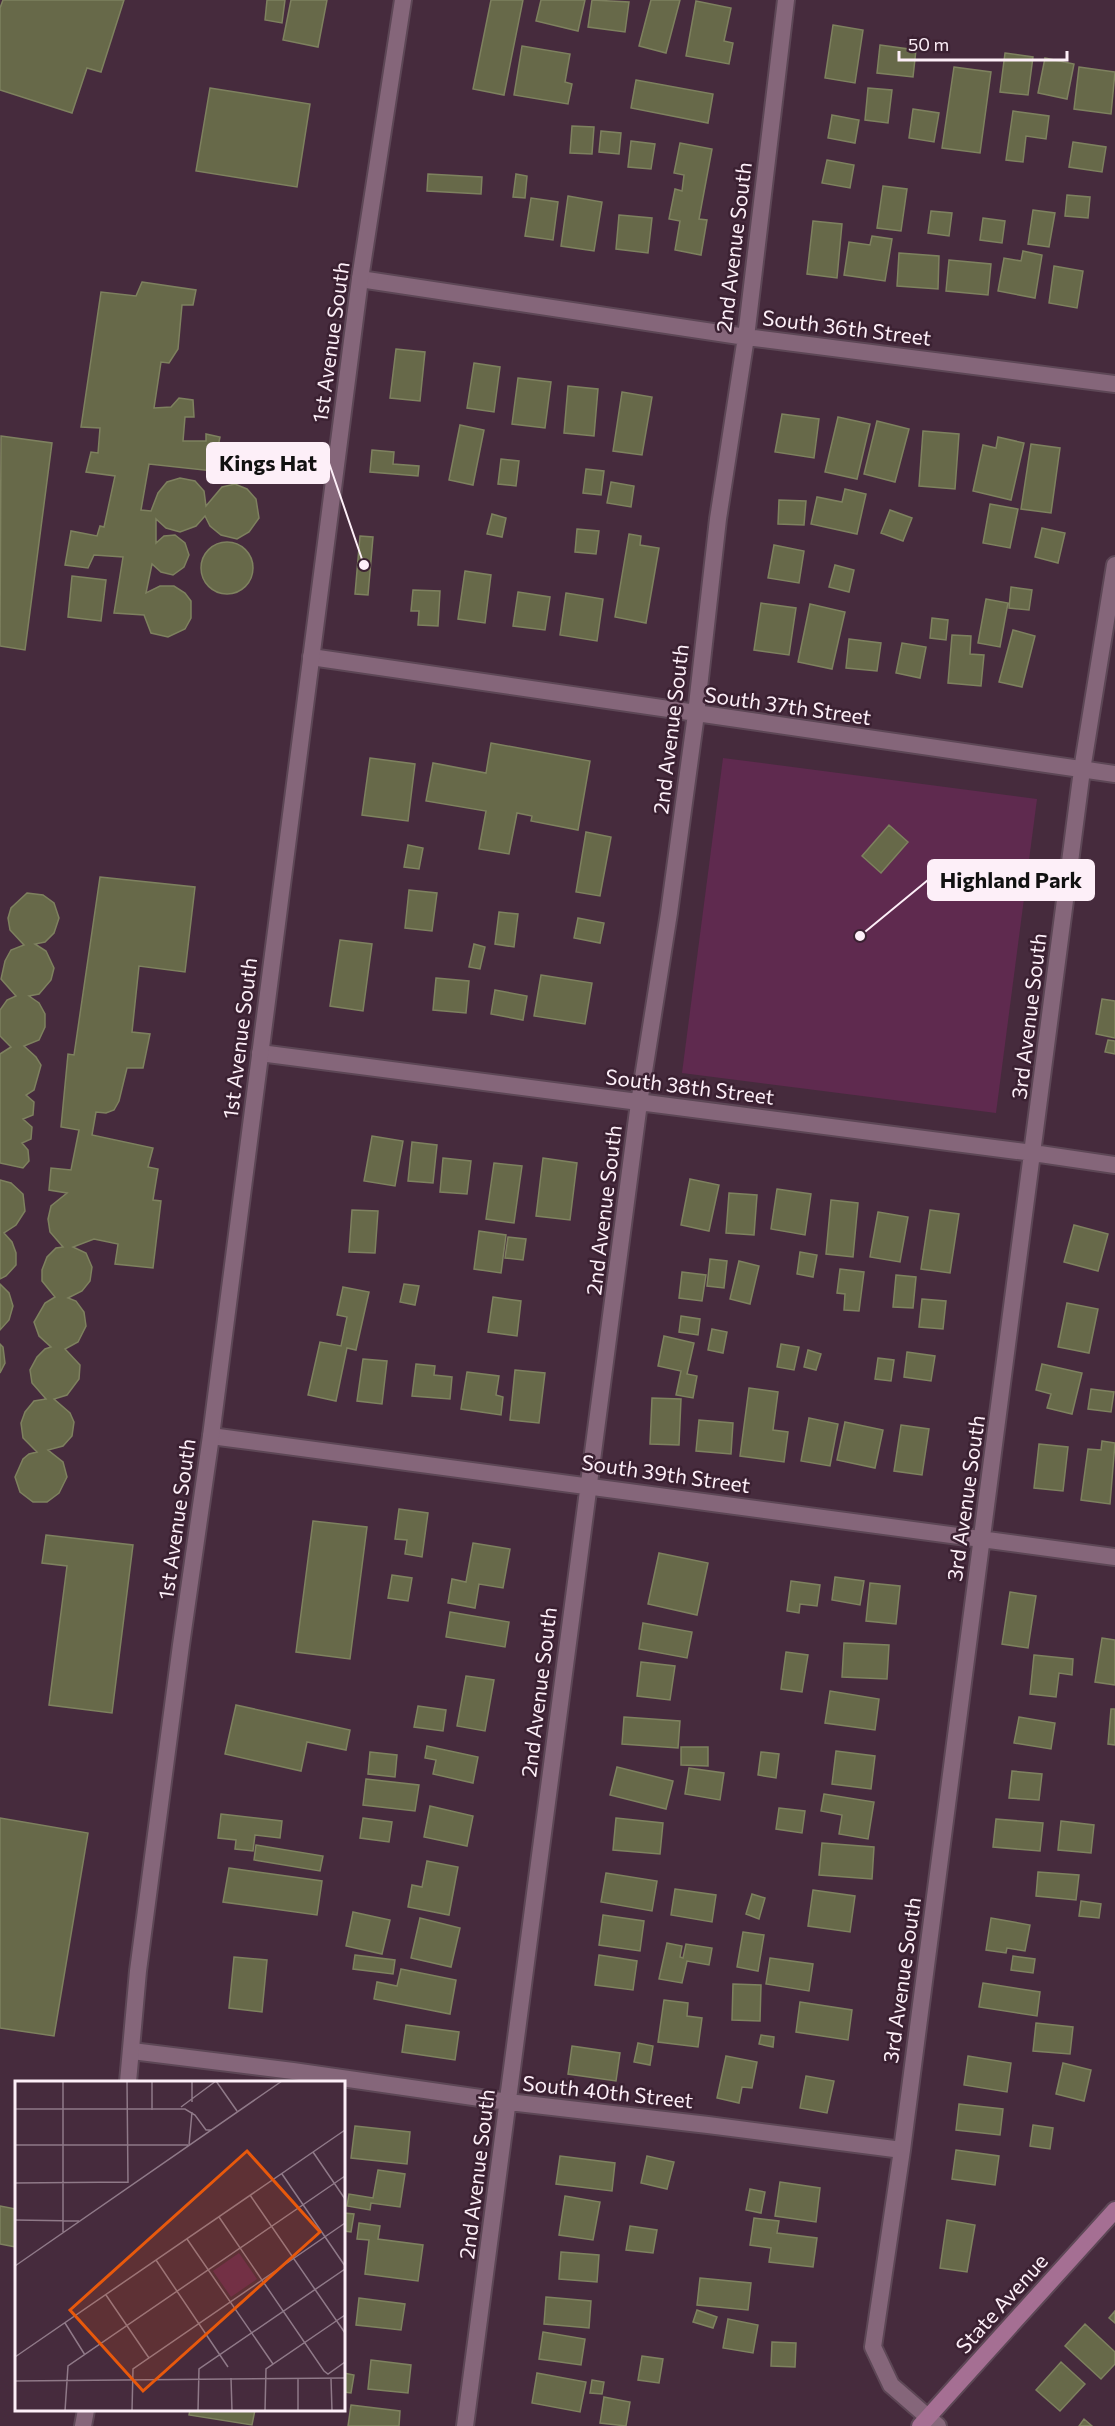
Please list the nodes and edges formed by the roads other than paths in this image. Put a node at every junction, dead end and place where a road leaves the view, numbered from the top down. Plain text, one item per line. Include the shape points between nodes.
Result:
1 (403, 0) edge
2 (786, 0) edge
3 (360, 279) junction
4 (746, 337) junction
5 (1115, 384) edge
6 (1115, 565) edge
7 (311, 657) junction
8 (696, 714) junction
9 (1082, 770) junction
10 (1115, 774) edge
11 (260, 1053) junction
12 (639, 1103) junction
13 (1033, 1152) junction
14 (1115, 1165) edge
15 (211, 1436) junction
16 (588, 1485) junction
17 (983, 1539) junction
18 (1115, 1557) edge
19 (132, 2051) junction
20 (128, 2081) edge
21 (508, 2102) junction
22 (902, 2150) junction
23 (1115, 2210) edge
24 (86, 2411) edge
25 (929, 2423) edge
26 (83, 2426) edge
27 (465, 2426) edge

1 - 3 street, 1st Avenue South
2 - 4 street, 2nd Avenue South
3 - 4 street, South 36th Street
3 - 7 street, 1st Avenue South
4 - 5 street, South 36th Street
4 - 8 street, 2nd Avenue South via 718,519
6 - 9 street, 3rd Avenue South
7 - 8 street, South 37th Street
7 - 11 street, 1st Avenue South
8 - 9 street, South 37th Street
8 - 12 street, 2nd Avenue South
9 - 10 street, South 37th Street
9 - 13 street, 3rd Avenue South
11 - 12 street, South 38th Street
11 - 15 street, 1st Avenue South
12 - 13 street, South 38th Street
12 - 16 street, 2nd Avenue South
13 - 14 street, South 38th Street
13 - 17 street, 3rd Avenue South
15 - 16 street, South 39th Street
15 - 19 street, 1st Avenue South via 138,1971
16 - 17 street, South 39th Street
16 - 21 street, 2nd Avenue South
17 - 18 street, South 39th Street
17 - 22 street, 3rd Avenue South
19 - 20 street, 1st Avenue South
19 - 21 street, South 40th Street
21 - 22 street, South 40th Street
21 - 27 street, 2nd Avenue South
22 - 25 street, 3rd Avenue South via 873,2347 891,2385
23 - 25 main road, State Avenue
24 - 26 street

